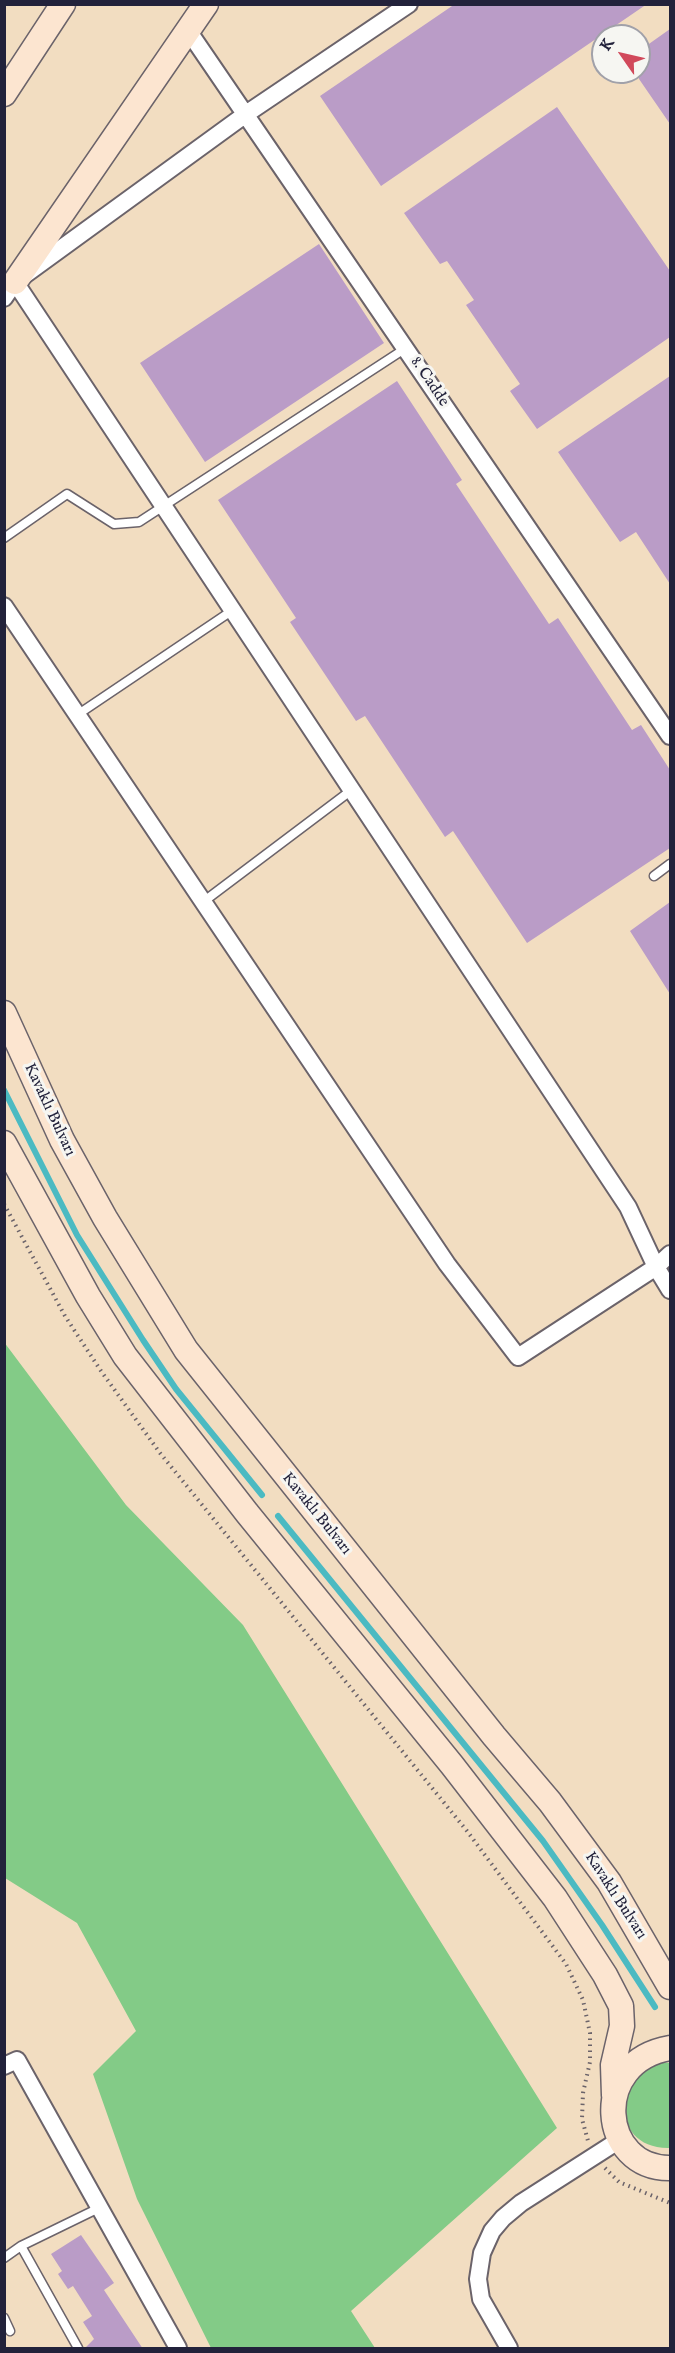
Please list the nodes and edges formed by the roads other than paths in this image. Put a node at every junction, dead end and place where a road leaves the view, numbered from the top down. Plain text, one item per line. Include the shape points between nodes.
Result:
1 (63, 4) edge
2 (206, 4) edge
3 (409, 4) edge
4 (187, 29) junction
5 (7, 85) edge
6 (246, 114) junction
7 (10, 290) edge
8 (406, 348) junction
9 (165, 507) junction
10 (4, 538) edge
11 (4, 606) edge
12 (233, 610) junction
13 (77, 715) junction
14 (670, 736) edge
15 (353, 789) junction
16 (670, 864) edge
17 (654, 876) dead end
18 (203, 902) junction
19 (4, 1013) edge
20 (4, 1143) edge
21 (670, 1254) edge
22 (656, 1267) junction
23 (670, 1290) edge
24 (670, 1987) edge
25 (670, 2048) edge
26 (4, 2066) edge
27 (614, 2095) junction
28 (621, 2139) junction
29 (669, 2169) edge
30 (99, 2208) junction
31 (21, 2246) junction
32 (4, 2258) edge
33 (4, 2318) edge
34 (10, 2331) dead end
35 (78, 2349) edge
36 (178, 2349) edge
37 (508, 2349) edge

1 - 5 main road
2 - 4 main road
3 - 6 street
4 - 6 street, 8. Cadde
4 - 7 main road
6 - 7 street
6 - 8 street, 8. Cadde
7 - 9 street
8 - 9 lane
8 - 14 street, 8. Cadde
9 - 10 lane via 139,522 114,524 68,494
9 - 12 street
11 - 13 street
12 - 13 lane
12 - 15 street
13 - 18 street
15 - 18 lane
15 - 22 street via 628,1207
16 - 17 lane
18 - 22 street via 447,1264 518,1357
19 - 24 main road, Kavaklı Bulvarı via 62,1140 186,1350 550,1802 609,1882
20 - 27 main road via 125,1356 452,1765 555,1898 605,1975 621,2006 622,2026 613,2065
21 - 22 street
22 - 23 street
25 - 27 main road via 653,2051 636,2061 622,2076
26 - 30 street via 17,2060
27 - 28 main road via 613,2115
28 - 29 main road via 630,2152 647,2163
28 - 37 street via 503,2218 492,2231 482,2253 478,2279 481,2299
30 - 31 lane
30 - 36 street
31 - 32 lane
31 - 35 lane
33 - 34 lane

